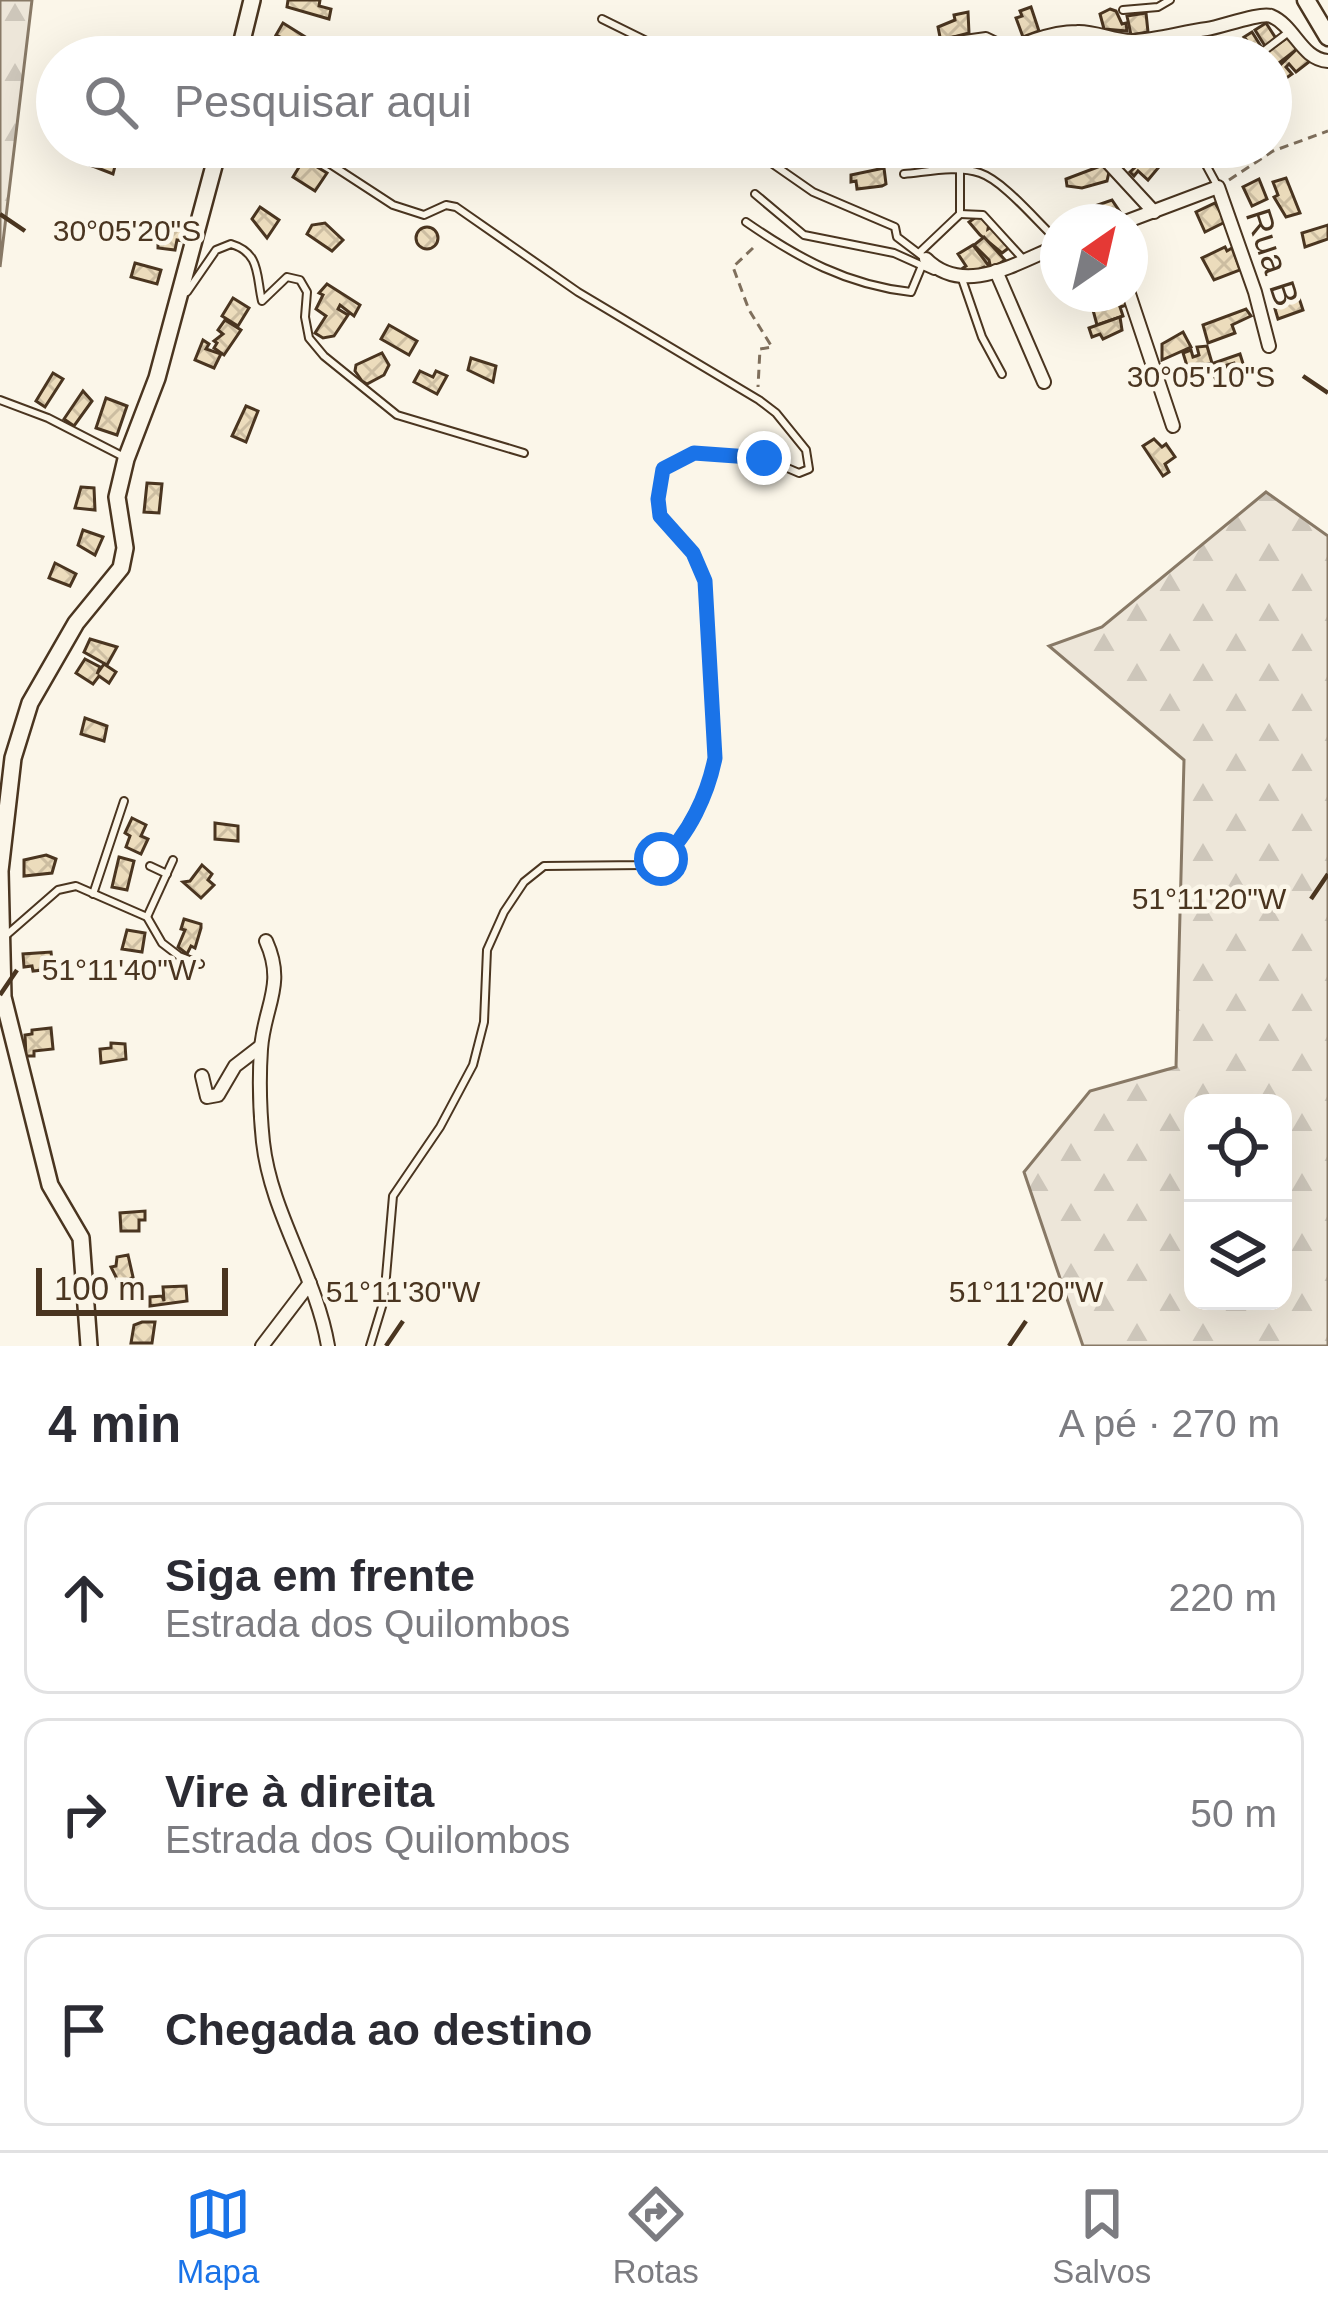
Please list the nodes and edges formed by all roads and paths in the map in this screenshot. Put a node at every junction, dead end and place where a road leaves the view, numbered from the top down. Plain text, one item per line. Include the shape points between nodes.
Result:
1 (252, 0) edge
2 (1170, 0) edge
3 (1306, 0) edge
4 (1123, 10) dead end
5 (602, 19) dead end
6 (1290, 31) junction
7 (1185, 32) junction
8 (243, 36) edge
9 (636, 36) edge
10 (1058, 36) edge
11 (1108, 36) edge
12 (1163, 36) edge
13 (1185, 36) edge
14 (1283, 36) edge
15 (1328, 37) edge
16 (1328, 61) edge
17 (1328, 131) edge
18 (1292, 144) edge
19 (214, 168) edge
20 (336, 168) edge
21 (778, 168) edge
22 (1113, 168) edge
23 (1208, 168) edge
24 (1247, 168) edge
25 (959, 170) junction
26 (904, 174) dead end
27 (1218, 187) junction
28 (754, 194) dead end
29 (1154, 212) junction
30 (960, 214) junction
31 (1148, 214) edge
32 (746, 222) dead end
33 (1040, 225) edge
34 (753, 248) dead end
35 (1040, 252) edge
36 (923, 260) junction
37 (1024, 260) junction
38 (996, 271) junction
39 (962, 279) junction
40 (174, 307) junction
41 (1135, 312) edge
42 (1269, 346) dead end
43 (1002, 374) dead end
44 (1044, 382) dead end
45 (0, 400) edge
46 (759, 400) junction
47 (1173, 426) dead end
48 (524, 453) dead end
49 (126, 459) junction
50 (124, 801) dead end
51 (173, 860) dead end
52 (150, 866) dead end
53 (167, 874) junction
54 (93, 894) junction
55 (147, 917) junction
56 (0, 940) edge
57 (266, 941) dead end
58 (200, 964) dead end
59 (261, 1046) junction
60 (202, 1076) dead end
61 (310, 1282) junction
62 (88, 1346) edge
63 (262, 1346) edge
64 (328, 1346) edge
65 (370, 1346) edge

1 - 8 street
2 - 4 lane
3 - 15 main road
5 - 9 lane
6 - 7 street via 1260,15
6 - 14 lane
6 - 16 street
7 - 12 street
7 - 13 lane
10 - 11 street
17 - 18 path
19 - 40 street
20 - 46 lane via 393,205 424,215 456,207 640,332
21 - 36 lane via 895,227
22 - 29 street
23 - 27 lane
24 - 27 path
25 - 26 lane
25 - 30 lane
25 - 33 lane via 998,184
27 - 29 street
27 - 42 street, Rua B
28 - 36 lane via 805,235
29 - 31 street
30 - 36 lane
30 - 37 lane via 983,215
32 - 36 lane via 797,257 868,288 911,292
34 - 46 path via 733,267 772,347 760,349
35 - 37 street
36 - 39 street
37 - 38 street
38 - 39 street
38 - 44 street
39 - 43 lane
40 - 48 lane via 217,250 242,248 257,263 262,301 287,277 301,280 309,338 398,415
40 - 49 street via 158,378
41 - 47 street
45 - 49 lane
46 - 65 lane via 806,450 805,473 764,458 694,453 663,469 658,499 660,516 693,553 705,581 710,784 661,859 544,866 504,912 487,950 473,1065 393,1196 384,1300
49 - 56 street via 117,497 121,568 76,623 30,703 14,758
50 - 54 lane
51 - 53 lane
52 - 53 lane
53 - 55 lane
54 - 55 lane
54 - 56 lane via 76,886 58,890
55 - 58 lane via 162,944
56 - 62 street via 3,997 50,1185 81,1238
57 - 59 street via 275,987
59 - 60 street via 235,1066 218,1095 207,1097
59 - 61 street via 264,1145 280,1212
61 - 63 street
61 - 64 street

